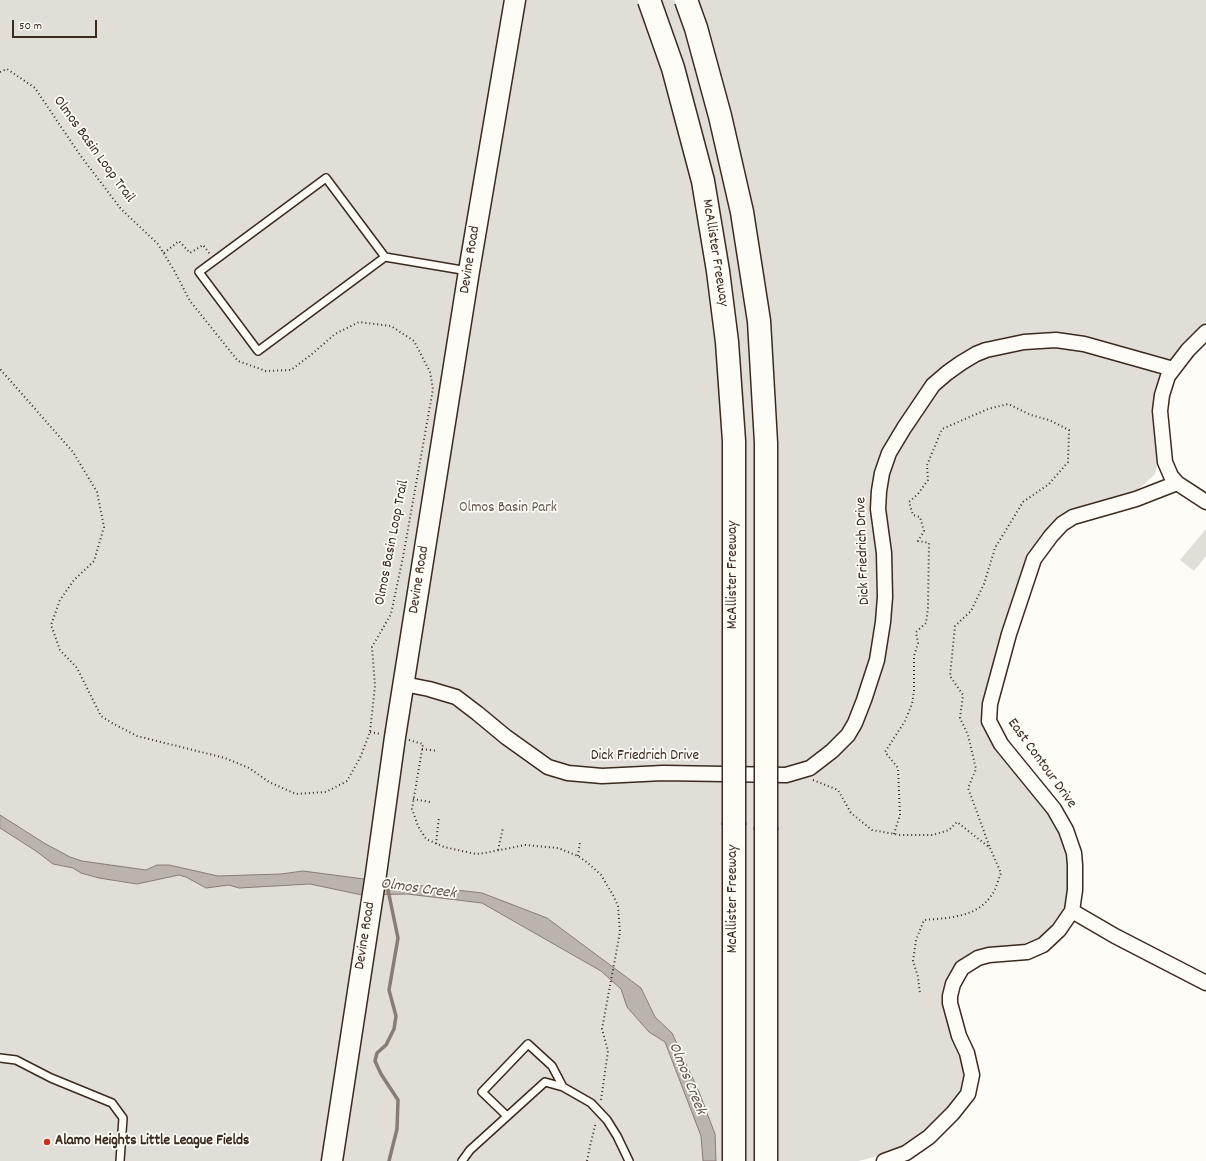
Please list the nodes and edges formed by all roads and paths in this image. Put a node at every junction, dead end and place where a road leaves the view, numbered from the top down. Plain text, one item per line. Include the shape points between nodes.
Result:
1 (515, 0) edge
2 (648, 0) edge
3 (686, 0) edge
4 (0, 72) edge
5 (164, 253) junction
6 (385, 257) junction
7 (215, 261) junction
8 (469, 271) junction
9 (1206, 332) edge
10 (0, 369) edge
11 (1173, 369) junction
12 (1177, 483) junction
13 (1206, 502) edge
14 (404, 684) junction
15 (395, 737) junction
16 (422, 749) junction
17 (438, 752) dead end
18 (786, 775) junction
19 (413, 799) junction
20 (430, 802) dead end
21 (439, 817) dead end
22 (502, 828) dead end
23 (894, 834) junction
24 (580, 842) dead end
25 (436, 844) junction
26 (990, 848) junction
27 (498, 850) junction
28 (578, 856) junction
29 (1072, 911) junction
30 (1206, 983) edge
31 (920, 994) dead end
32 (0, 1058) edge
33 (563, 1087) junction
34 (598, 1111) junction
35 (507, 1116) junction
36 (120, 1161) edge
37 (332, 1161) edge
38 (462, 1161) edge
39 (587, 1161) edge
40 (630, 1161) edge
41 (734, 1161) edge
42 (766, 1161) edge
43 (884, 1161) edge

1 - 8 street, Devine Road
2 - 41 highway, McAllister Freeway, bridge via 673,68 703,181 727,342 734,441
3 - 42 highway, bridge via 720,116 742,212 759,321 766,443
4 - 5 path, Olmos Basin Loop Trail via 7,69 35,88 80,155 121,209
5 - 7 path via 179,241 190,254 202,245
5 - 10 path, Olmos Basin Loop Trail via 190,301 238,361 266,371 291,370 335,334 359,322 391,326 414,341 430,372 433,389 391,614 372,647 375,686 370,732 347,781 326,792 296,794 225,758 137,736 101,716 77,668 60,650 51,624 60,600 74,580 94,561 104,527 97,492 73,452
6 - 7 lane via 326,178
6 - 7 lane via 258,351 199,272
6 - 8 lane
8 - 14 street, Devine Road
9 - 11 street
11 - 12 street via 1162,395 1160,411 1165,462
11 - 18 street, Dick Friedrich Drive via 1084,344 1056,340 1024,342 976,354 933,385 889,453 882,473 878,509 884,553 885,597 877,660 864,700 848,735 832,751 810,768
12 - 13 street
12 - 29 street, East Contour Drive via 1136,500 1073,517 1051,536 1034,559 1009,634 990,704 989,721 1000,744 1054,809 1066,830 1074,853 1075,865
14 - 15 street, Devine Road
14 - 18 street, Dick Friedrich Drive via 456,697 540,762 568,773 602,776 663,773
15 - 16 path via 423,744
15 - 37 street, Devine Road
16 - 17 path
16 - 19 path
18 - 23 path via 815,780 838,790 851,813 872,830
19 - 20 path
19 - 25 path via 412,809 418,826 426,840
21 - 25 path
22 - 27 path
23 - 26 path via 933,835 949,830 956,822
23 - 26 path via 900,815 898,768 885,752 905,721 912,704 914,656 918,643 916,632 926,623 928,608 929,543 918,541 924,531 920,517 913,515 909,502 928,480 927,465 942,429 988,409 1008,404 1069,430 1068,462 1049,484 1023,502 995,548 984,584 971,611 955,626 950,676 963,695 960,718 968,735 976,769 968,788
24 - 28 path
25 - 27 path via 476,854
26 - 31 path via 1001,873 992,896 980,908 960,917 924,920 916,940 913,961
27 - 28 path via 525,845 540,846 558,848
28 - 34 path via 601,875 618,906 620,932 602,1029 608,1051
29 - 30 street
29 - 43 street, East Contour Drive via 1059,930 1044,945 1026,952 978,958 962,968 953,984 950,1003 959,1036 968,1053 972,1075 968,1094 929,1137 906,1153
32 - 36 lane via 16,1060 51,1078 112,1102 123,1118
33 - 34 lane via 591,1103
33 - 35 lane via 545,1082
33 - 35 lane via 552,1066 528,1044 482,1092
34 - 39 path
34 - 40 lane via 607,1120
35 - 38 lane via 470,1150

